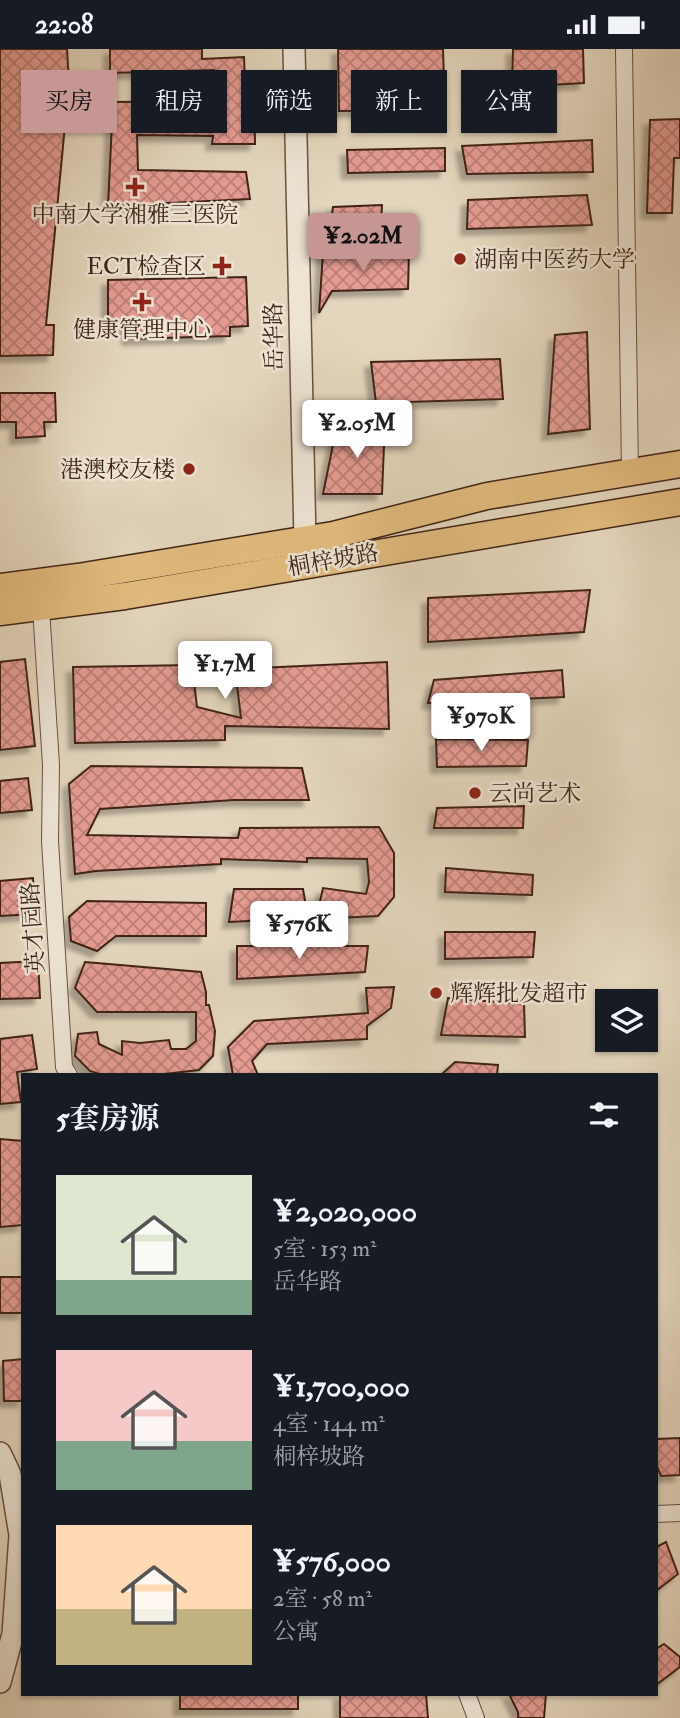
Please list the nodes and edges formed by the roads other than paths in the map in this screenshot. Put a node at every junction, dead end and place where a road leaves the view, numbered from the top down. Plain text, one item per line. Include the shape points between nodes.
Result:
1 (294, 49) edge
2 (624, 49) edge
3 (680, 465) edge
4 (630, 473) junction
5 (675, 502) edge
6 (305, 540) junction
7 (0, 587) edge
8 (41, 608) junction
9 (0, 612) edge
10 (68, 1073) edge
11 (0, 1453) edge
12 (680, 1513) edge
13 (658, 1514) edge
14 (0, 1682) edge
15 (468, 1696) edge
16 (476, 1718) edge

1 - 6 street, 岳华路
2 - 4 street
3 - 4 main road, 桐梓坡路
4 - 6 main road, 桐梓坡路 via 487,496
5 - 8 main road, 桐梓坡路
6 - 7 main road, 桐梓坡路
8 - 9 main road, 桐梓坡路
8 - 10 street, 英才园路 via 51,765 50,841
11 - 14 street via 10,1473 20,1535 13,1634
12 - 13 street
15 - 16 street

